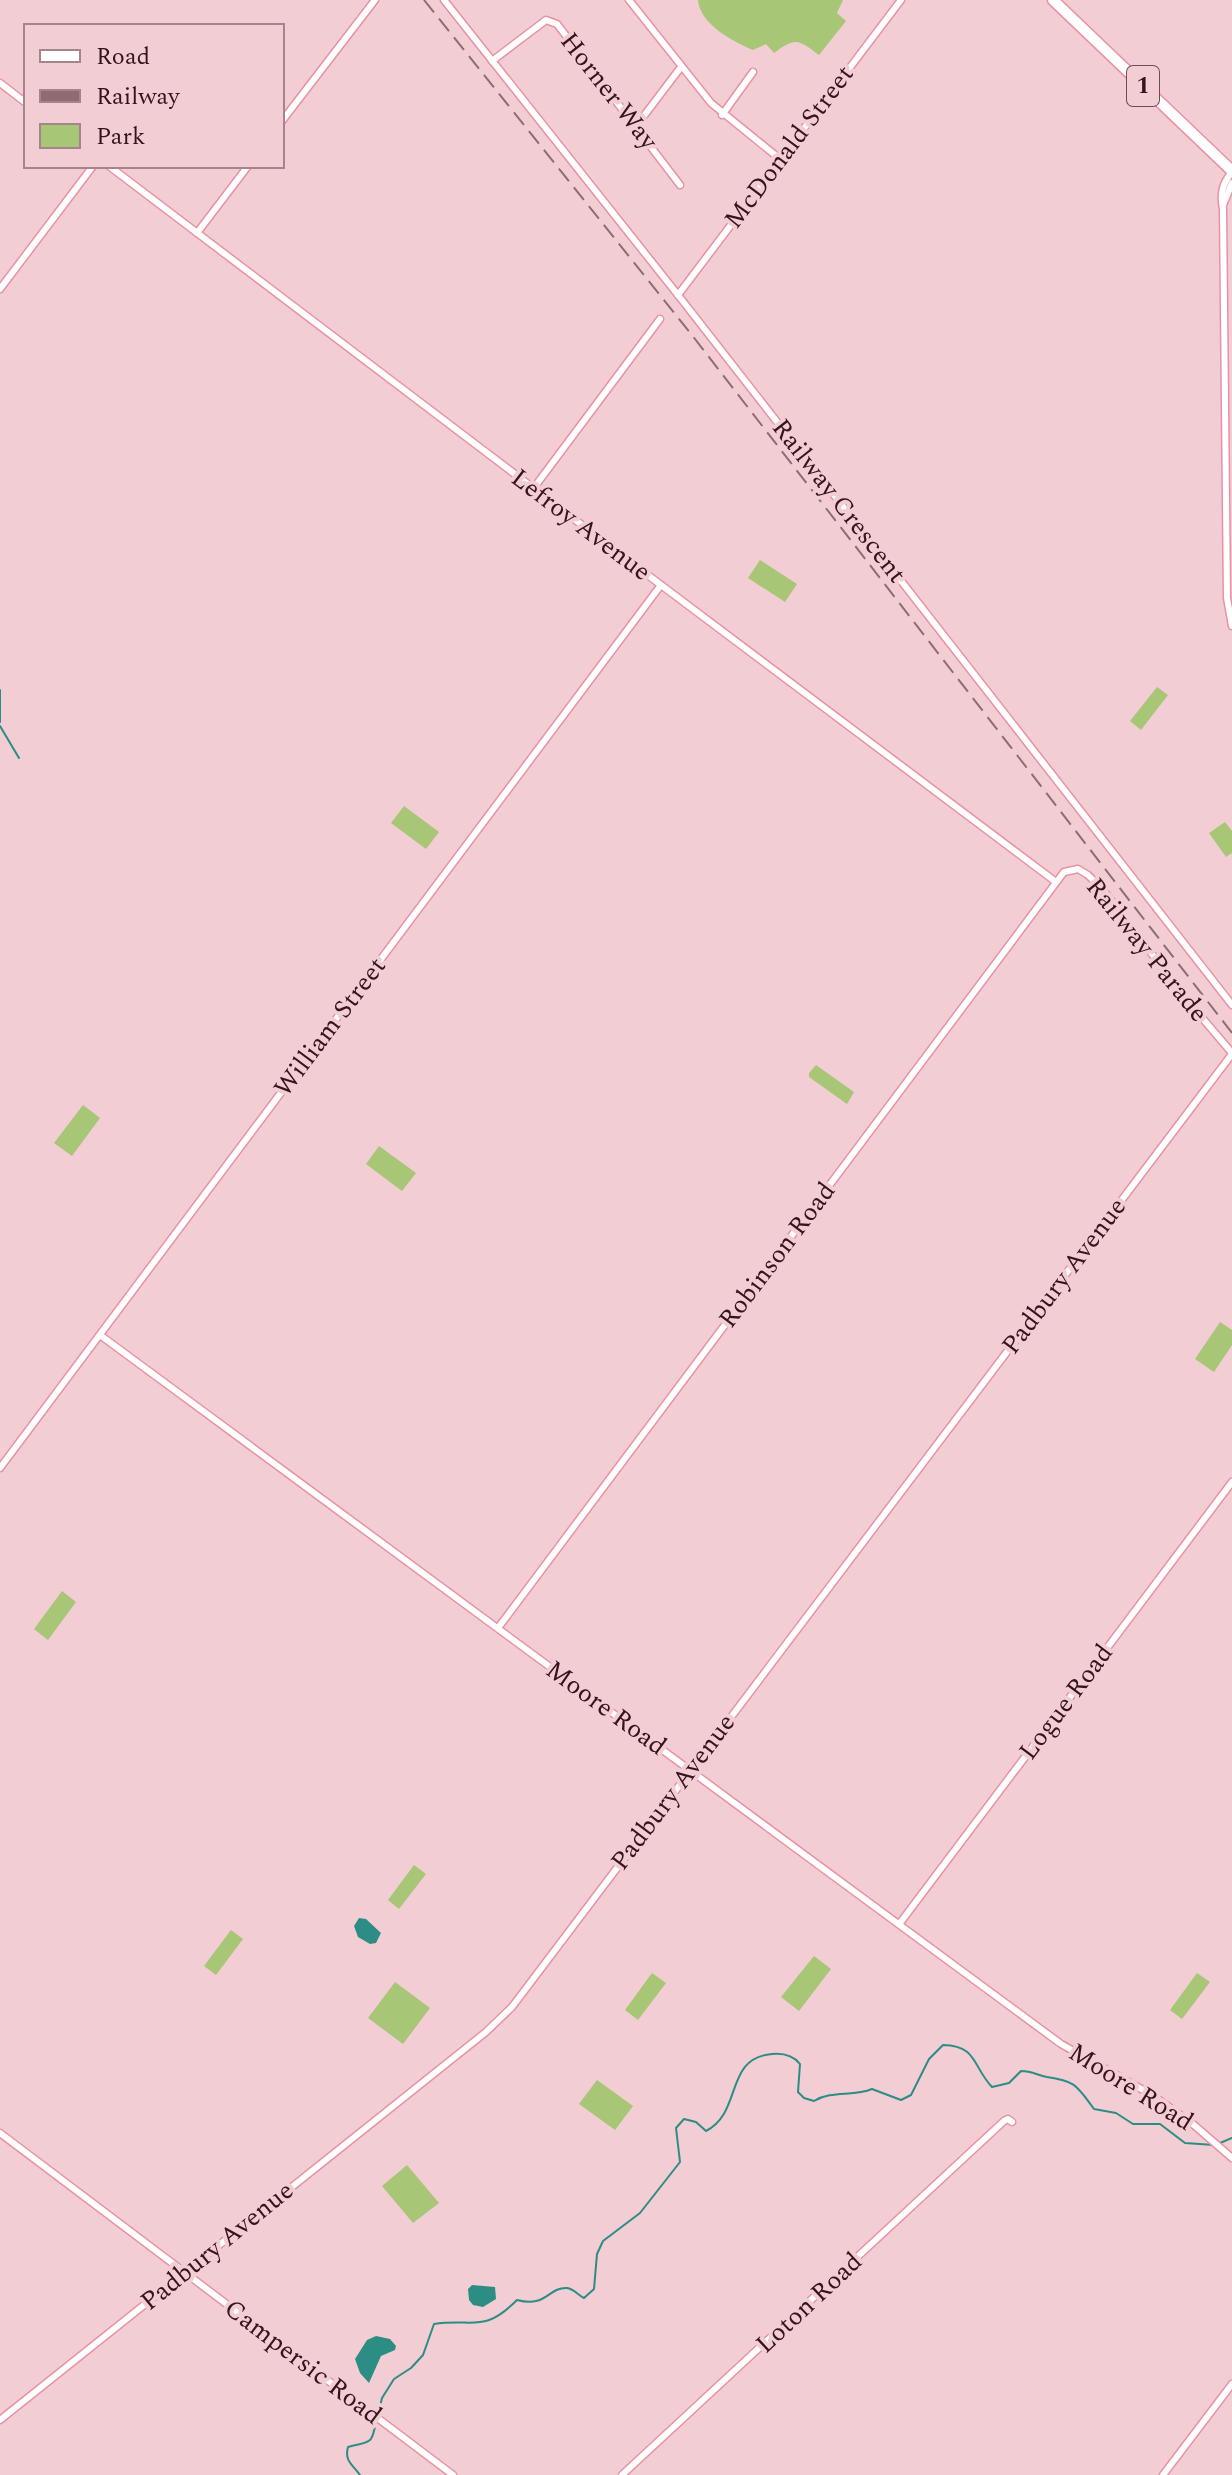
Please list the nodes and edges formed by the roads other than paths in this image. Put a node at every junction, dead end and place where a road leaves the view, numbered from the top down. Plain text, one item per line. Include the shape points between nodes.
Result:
1 (375, 0) edge
2 (629, 0) edge
3 (901, 0) edge
4 (1053, 0) edge
5 (1062, 0) edge
6 (446, 1) edge
7 (492, 61) junction
8 (681, 67) junction
9 (753, 72) dead end
10 (0, 83) edge
11 (24, 101) edge
12 (722, 115) junction
13 (284, 118) edge
14 (637, 125) junction
15 (780, 159) junction
16 (1232, 165) edge
17 (91, 168) edge
18 (112, 168) edge
19 (246, 168) edge
20 (1232, 172) edge
21 (1232, 183) edge
22 (680, 185) dead end
23 (1223, 209) junction
24 (197, 233) junction
25 (0, 289) edge
26 (678, 295) junction
27 (660, 319) dead end
28 (533, 489) junction
29 (661, 585) junction
30 (1232, 626) edge
31 (1056, 882) junction
32 (1232, 1005) edge
33 (1232, 1054) edge
34 (100, 1335) junction
35 (0, 1468) edge
36 (1232, 1482) edge
37 (498, 1628) junction
38 (690, 1770) junction
39 (900, 1923) junction
40 (996, 2131) dead end
41 (0, 2133) edge
42 (1232, 2158) edge
43 (185, 2272) junction
44 (1232, 2384) edge
45 (0, 2420) edge
46 (453, 2475) edge
47 (622, 2475) edge
48 (1163, 2475) edge

1 - 13 street
2 - 8 street
3 - 15 street, McDonald Street
4 - 20 highway, 1
5 - 16 highway, 1
6 - 7 street, Railway Crescent
7 - 14 street, Horner Way via 546,20 557,24
7 - 26 street, Railway Crescent
8 - 12 street
8 - 14 street
9 - 12 street
10 - 11 street
12 - 15 street
14 - 22 street, Horner Way
15 - 26 street, McDonald Street
17 - 25 street
18 - 24 street, Lefroy Avenue
19 - 24 street
20 - 23 street via 1221,191
21 - 23 street
23 - 30 street via 1227,598
24 - 28 street, Lefroy Avenue
26 - 32 street, Railway Crescent
27 - 28 street
28 - 29 street, Lefroy Avenue
29 - 31 street, Lefroy Avenue
29 - 34 street, William Street
31 - 33 street, Railway Parade via 1064,872 1078,869 1088,875
31 - 37 street, Robinson Road
33 - 38 street, Padbury Avenue
34 - 35 street, William Street
34 - 37 street, Moore Road
36 - 39 street, Logue Road
37 - 38 street, Moore Road
38 - 39 street, Moore Road
38 - 43 street, Padbury Avenue via 512,2007
39 - 42 street, Moore Road via 1061,2044 1152,2095
40 - 47 street, Loton Road
41 - 43 street, Campersic Road
43 - 45 street, Padbury Avenue
43 - 46 street, Campersic Road
44 - 48 street

